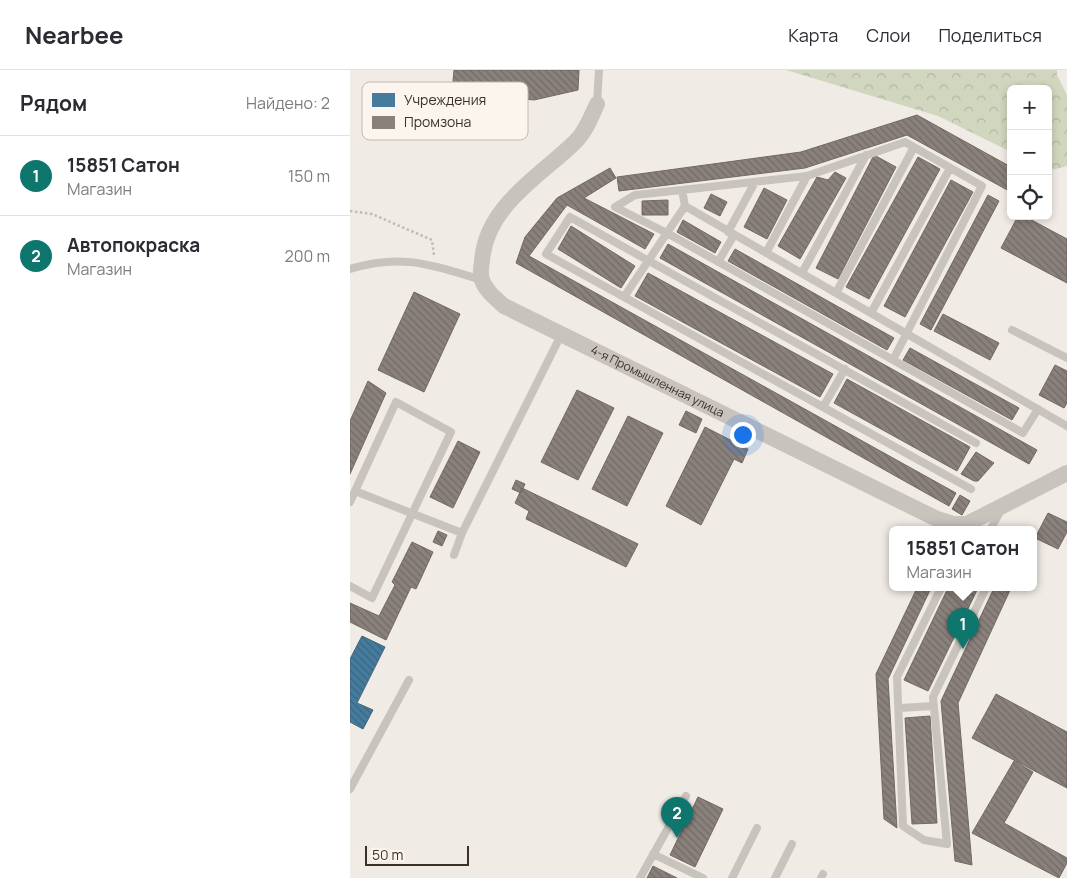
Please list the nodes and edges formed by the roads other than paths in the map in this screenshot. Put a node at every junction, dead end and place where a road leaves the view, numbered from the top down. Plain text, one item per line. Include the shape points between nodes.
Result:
1 (599, 70) edge
2 (597, 104) joint
3 (914, 147) junction
4 (866, 155) junction
5 (950, 168) junction
6 (807, 176) junction
7 (755, 182) junction
8 (682, 190) junction
9 (685, 206) junction
10 (667, 233) junction
11 (731, 233) junction
12 (766, 253) junction
13 (649, 260) junction
14 (718, 262) junction
15 (350, 269) edge
16 (802, 274) junction
17 (482, 280) junction
18 (836, 293) junction
19 (624, 297) junction
20 (871, 313) junction
21 (1012, 330) dead end
22 (907, 334) junction
23 (561, 335) junction
24 (1067, 358) edge
25 (893, 360) junction
26 (845, 370) junction
27 (823, 407) junction
28 (1038, 409) junction
29 (1067, 426) edge
30 (976, 443) dead end
31 (1067, 473) edge
32 (971, 489) dead end
33 (355, 491) junction
34 (350, 502) edge
35 (1003, 506) junction
36 (411, 515) junction
37 (992, 526) edge
38 (462, 533) junction
39 (454, 555) dead end
40 (350, 586) edge
41 (940, 591) edge
42 (985, 591) edge
43 (409, 680) dead end
44 (934, 706) junction
45 (899, 708) junction
46 (350, 789) edge
47 (686, 796) dead end
48 (757, 828) dead end
49 (792, 844) dead end
50 (653, 854) junction
51 (699, 877) edge
52 (640, 878) edge
53 (732, 878) edge
54 (774, 878) edge

1 - 2 lane
2 - 17 street via 577,140 507,204 486,240 482,254
3 - 4 lane via 905,142
3 - 5 lane
3 - 18 lane
4 - 6 lane
4 - 16 lane
5 - 20 lane
5 - 22 lane via 982,186
6 - 7 lane
6 - 12 lane
7 - 8 lane
7 - 11 lane
8 - 9 lane
8 - 10 lane via 635,195 615,207
9 - 10 lane
9 - 11 lane
10 - 13 lane
10 - 14 lane
11 - 12 lane
11 - 14 lane
12 - 16 lane
13 - 19 lane
13 - 19 lane via 570,217 546,254
13 - 26 lane
14 - 25 lane
15 - 17 lane via 372,262 397,260 435,266
16 - 18 lane
17 - 23 street, 4-я Промышленная улица via 488,292 504,306
18 - 20 lane
19 - 27 lane
20 - 22 lane
21 - 24 lane
22 - 25 lane
22 - 28 lane
23 - 35 street, 4-я Промышленная улица via 936,519 967,524
23 - 38 lane
25 - 28 lane via 1023,433
26 - 27 lane
26 - 30 lane
27 - 32 lane
28 - 29 lane
31 - 35 street, 4-я Промышленная улица
33 - 34 lane
33 - 36 lane
33 - 36 lane via 396,402 451,432
35 - 37 lane
36 - 38 lane
36 - 40 lane via 372,598
38 - 39 lane
41 - 45 lane via 897,677
42 - 44 lane via 933,697
43 - 46 lane
44 - 45 lane
44 - 45 lane via 947,844 924,840 904,826
47 - 50 lane
48 - 53 lane
49 - 54 lane
50 - 51 lane
50 - 52 lane

